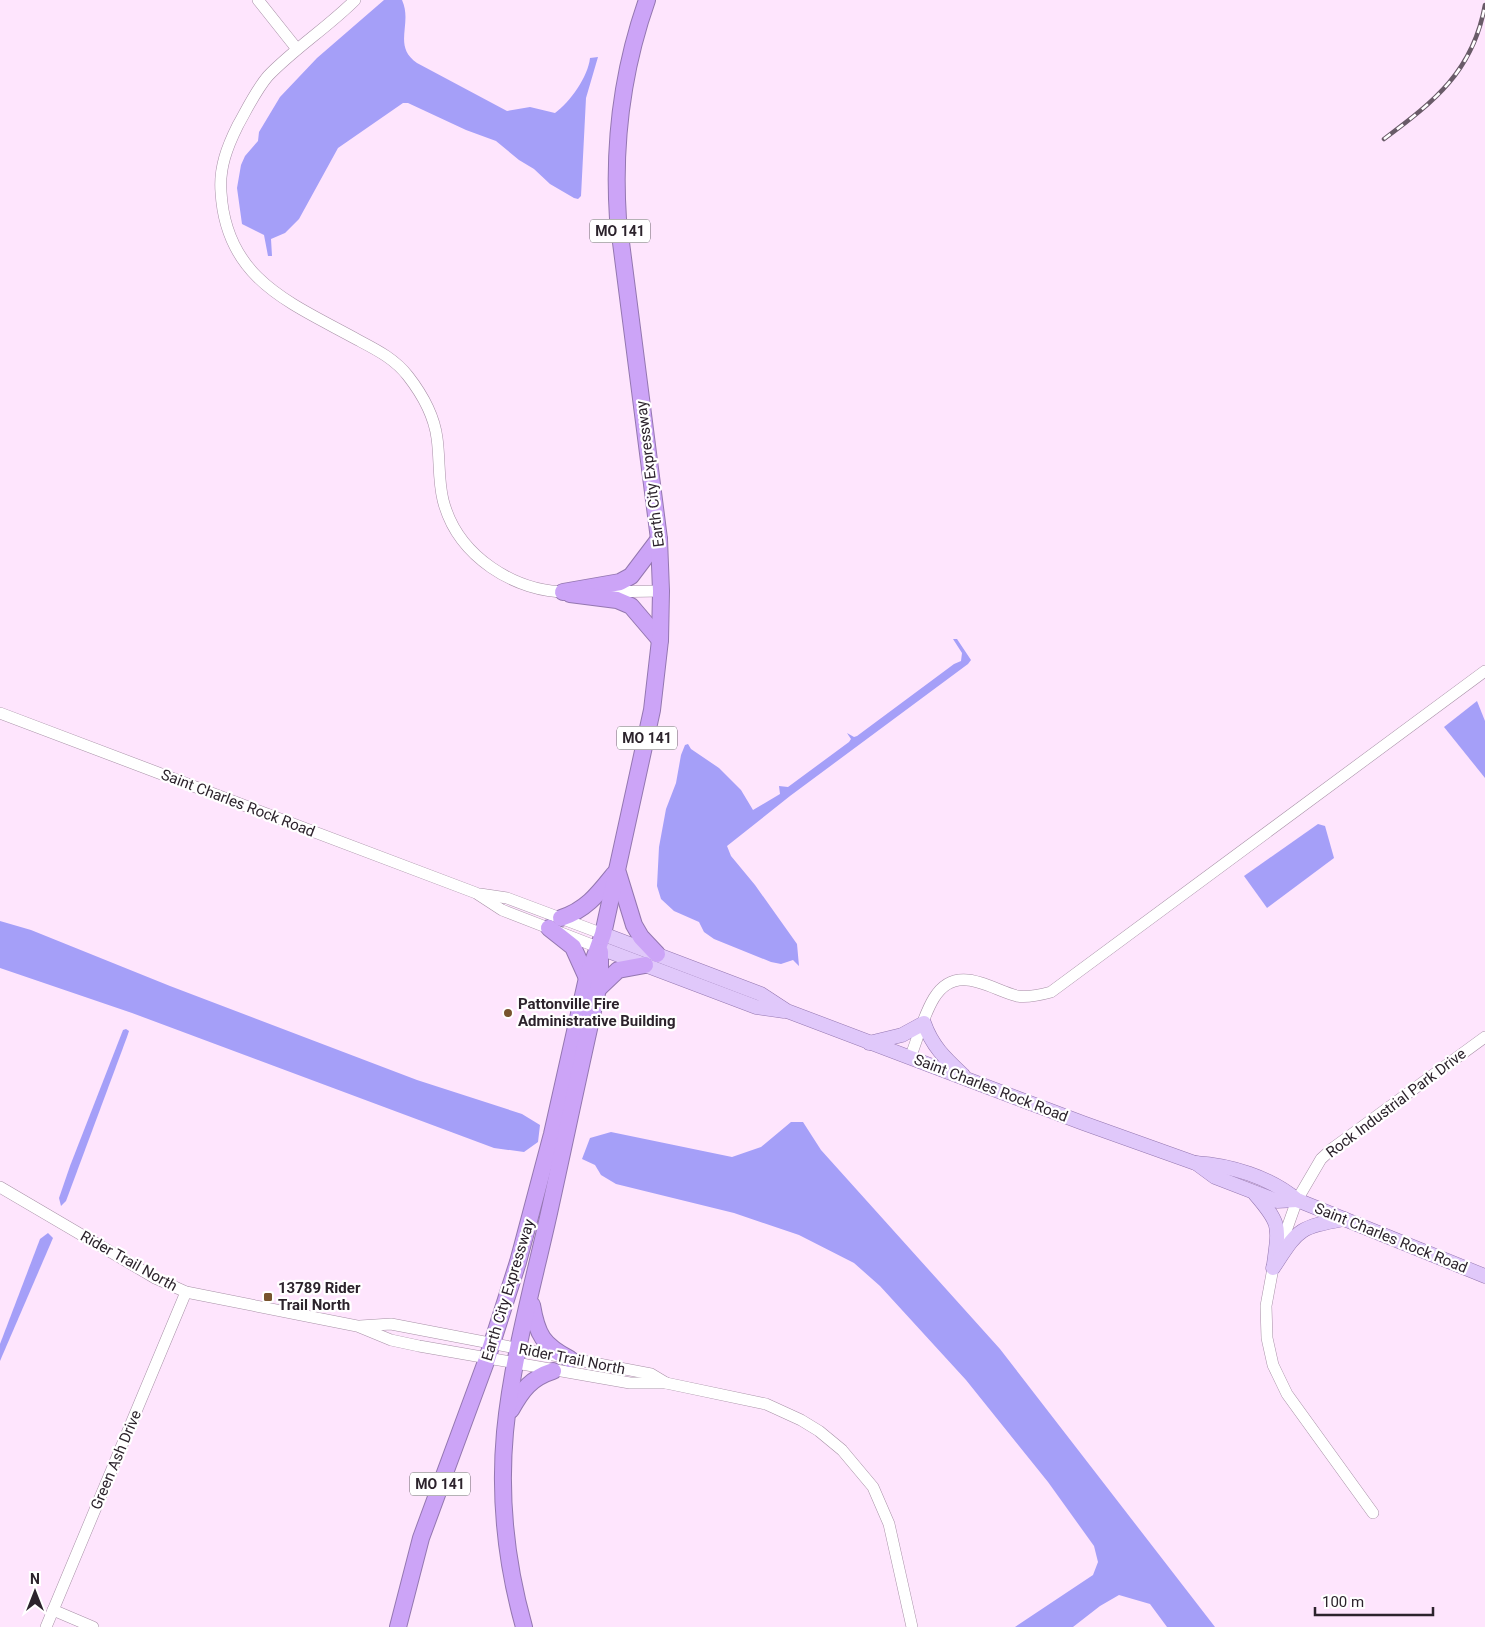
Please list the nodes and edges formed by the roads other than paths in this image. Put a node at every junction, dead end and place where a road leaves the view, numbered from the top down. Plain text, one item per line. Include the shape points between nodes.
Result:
1 (258, 0) edge
2 (355, 0) edge
3 (647, 0) edge
4 (297, 48) junction
5 (659, 539) junction
6 (563, 592) junction
7 (661, 592) junction
8 (660, 640) junction
9 (1485, 670) edge
10 (0, 713) edge
11 (617, 871) junction
12 (476, 893) junction
13 (555, 923) junction
14 (602, 941) junction
15 (651, 960) junction
16 (592, 983) junction
17 (924, 1023) junction
18 (1485, 1037) edge
19 (869, 1043) junction
20 (910, 1058) junction
21 (969, 1080) junction
22 (1195, 1162) junction
23 (0, 1188) edge
24 (1253, 1191) junction
25 (1297, 1200) junction
26 (1344, 1219) junction
27 (1273, 1268) junction
28 (1485, 1276) edge
29 (186, 1292) junction
30 (530, 1298) junction
31 (489, 1351) junction
32 (518, 1356) junction
33 (570, 1359) junction
34 (553, 1371) junction
35 (666, 1383) junction
36 (506, 1418) junction
37 (1372, 1513) dead end
38 (53, 1610) junction
39 (46, 1627) edge
40 (93, 1627) edge
41 (398, 1627) edge
42 (524, 1627) edge
43 (912, 1627) edge

1 - 4 street
2 - 4 street
3 - 5 highway, Earth City Expressway / MO 141 via 629,59 621,106 616,175 618,219
4 - 6 street via 267,77 226,149 220,190 223,215 233,244 262,283 388,356 418,389 430,412 437,438 444,502 462,539 477,557 524,586
5 - 6 highway via 631,576 620,582
5 - 7 highway, Earth City Expressway / MO 141
6 - 7 street
6 - 8 highway via 617,600 630,606
7 - 8 highway, Earth City Expressway / MO 141
8 - 11 highway, Earth City Expressway / MO 141 via 647,739
9 - 17 street via 1060,986 1042,995 1018,996 990,985 963,980 948,984 940,990
10 - 12 street, Saint Charles Rock Road
11 - 13 highway via 589,904
11 - 14 highway, Earth City Expressway / MO 141
11 - 15 highway via 634,925
12 - 13 street, Saint Charles Rock Road via 507,898
12 - 13 street, Saint Charles Rock Road via 502,910
13 - 14 street, Saint Charles Rock Road
13 - 14 street, Saint Charles Rock Road
13 - 16 highway via 573,947
14 - 15 main road, Saint Charles Rock Road
14 - 16 highway, Earth City Expressway / MO 141
15 - 16 highway via 618,970
15 - 19 main road, Saint Charles Rock Road via 756,1007 787,1011
16 - 30 highway, Earth City Expressway / MO 141
16 - 31 highway, Earth City Expressway / MO 141 via 538,1190
17 - 19 main road via 902,1035
17 - 20 street
17 - 21 main road via 938,1052
18 - 25 street, Rock Industrial Park Drive via 1333,1148 1321,1159
19 - 20 main road, Saint Charles Rock Road
20 - 21 main road, Saint Charles Rock Road
21 - 22 main road, Saint Charles Rock Road
22 - 24 main road, Saint Charles Rock Road via 1215,1177
22 - 25 main road, Saint Charles Rock Road via 1220,1164 1282,1188
23 - 29 street, Rider Trail North via 155,1278
24 - 25 main road, Saint Charles Rock Road via 1277,1200
24 - 27 main road via 1273,1215 1279,1229
25 - 26 main road, Saint Charles Rock Road
25 - 27 street, Rock Industrial Park Drive
26 - 27 main road via 1300,1231
26 - 28 main road, Saint Charles Rock Road
27 - 37 street, Rock Industrial Park Drive via 1265,1322 1273,1365 1287,1394
29 - 31 street, Rider Trail North via 357,1326 392,1324
29 - 38 street, Green Ash Drive
30 - 32 highway, Earth City Expressway / MO 141
30 - 33 highway via 541,1337 547,1345
31 - 32 street, Rider Trail North
31 - 41 highway, Earth City Expressway / MO 141 via 420,1538
32 - 33 street, Rider Trail North
32 - 34 street, Rider Trail North
32 - 36 highway, Earth City Expressway / MO 141
33 - 35 street, Rider Trail North via 651,1374
34 - 35 street, Rider Trail North via 630,1383
34 - 36 highway via 526,1386
35 - 43 street, Rider Trail North via 782,1410 819,1430 842,1450 873,1487 890,1524
36 - 42 highway, Earth City Expressway / MO 141 via 504,1519 512,1576
38 - 39 street, Green Ash Drive
38 - 40 street

